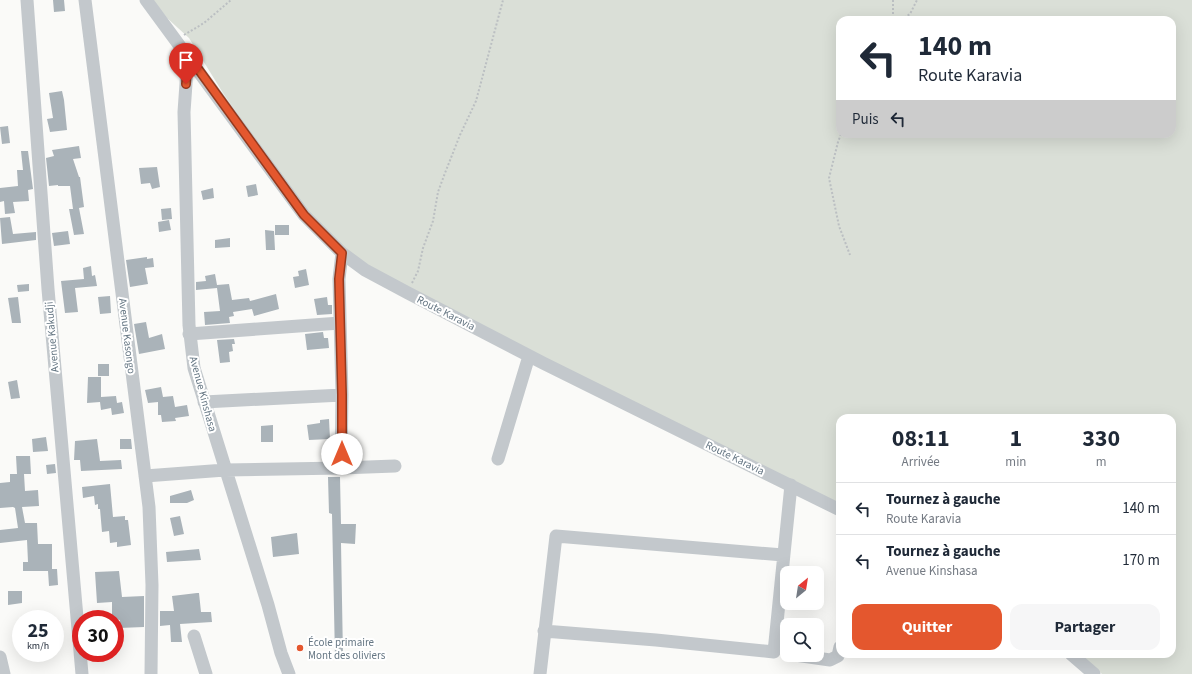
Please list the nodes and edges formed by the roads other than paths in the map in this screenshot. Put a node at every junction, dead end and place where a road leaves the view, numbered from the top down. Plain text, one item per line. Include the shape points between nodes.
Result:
1 (27, 0) edge
2 (84, 0) edge
3 (146, 0) edge
4 (188, 55) junction
5 (342, 253) junction
6 (340, 323) junction
7 (189, 334) junction
8 (529, 356) junction
9 (342, 395) junction
10 (204, 402) junction
11 (498, 459) dead end
12 (395, 466) dead end
13 (341, 468) junction
14 (225, 470) junction
15 (145, 476) junction
16 (791, 485) junction
17 (836, 508) edge
18 (783, 554) junction
19 (544, 631) junction
20 (194, 636) dead end
21 (774, 652) junction
22 (780, 653) edge
23 (0, 657) edge
24 (836, 657) edge
25 (1076, 658) edge
26 (824, 659) edge
27 (5, 673) edge
28 (82, 674) edge
29 (151, 674) edge
30 (206, 674) edge
31 (289, 674) edge
32 (540, 674) edge
33 (1094, 674) edge

1 - 28 street, Avenue Kakudji via 48,289
2 - 15 street, Avenue Kasongo
3 - 4 street, Route Karavia
4 - 5 street, Route Karavia via 304,215
4 - 7 street, Avenue Kinshasa via 184,112
5 - 6 street via 339,279
5 - 8 street, Route Karavia via 365,270
6 - 7 street
6 - 9 street
7 - 10 street, Avenue Kinshasa via 194,368
8 - 11 street
8 - 16 street, Route Karavia
9 - 10 street
9 - 13 street
10 - 14 street, Avenue Kinshasa
12 - 13 street
13 - 14 street
14 - 15 street
14 - 31 street, Avenue Kinshasa via 268,605 280,653
15 - 29 street, Avenue Kasongo via 152,584
16 - 17 street, Route Karavia
16 - 18 street
18 - 19 street via 556,536
18 - 21 street
19 - 21 street
19 - 32 street
20 - 30 street
21 - 22 street
23 - 27 street
24 - 26 street
25 - 33 street

